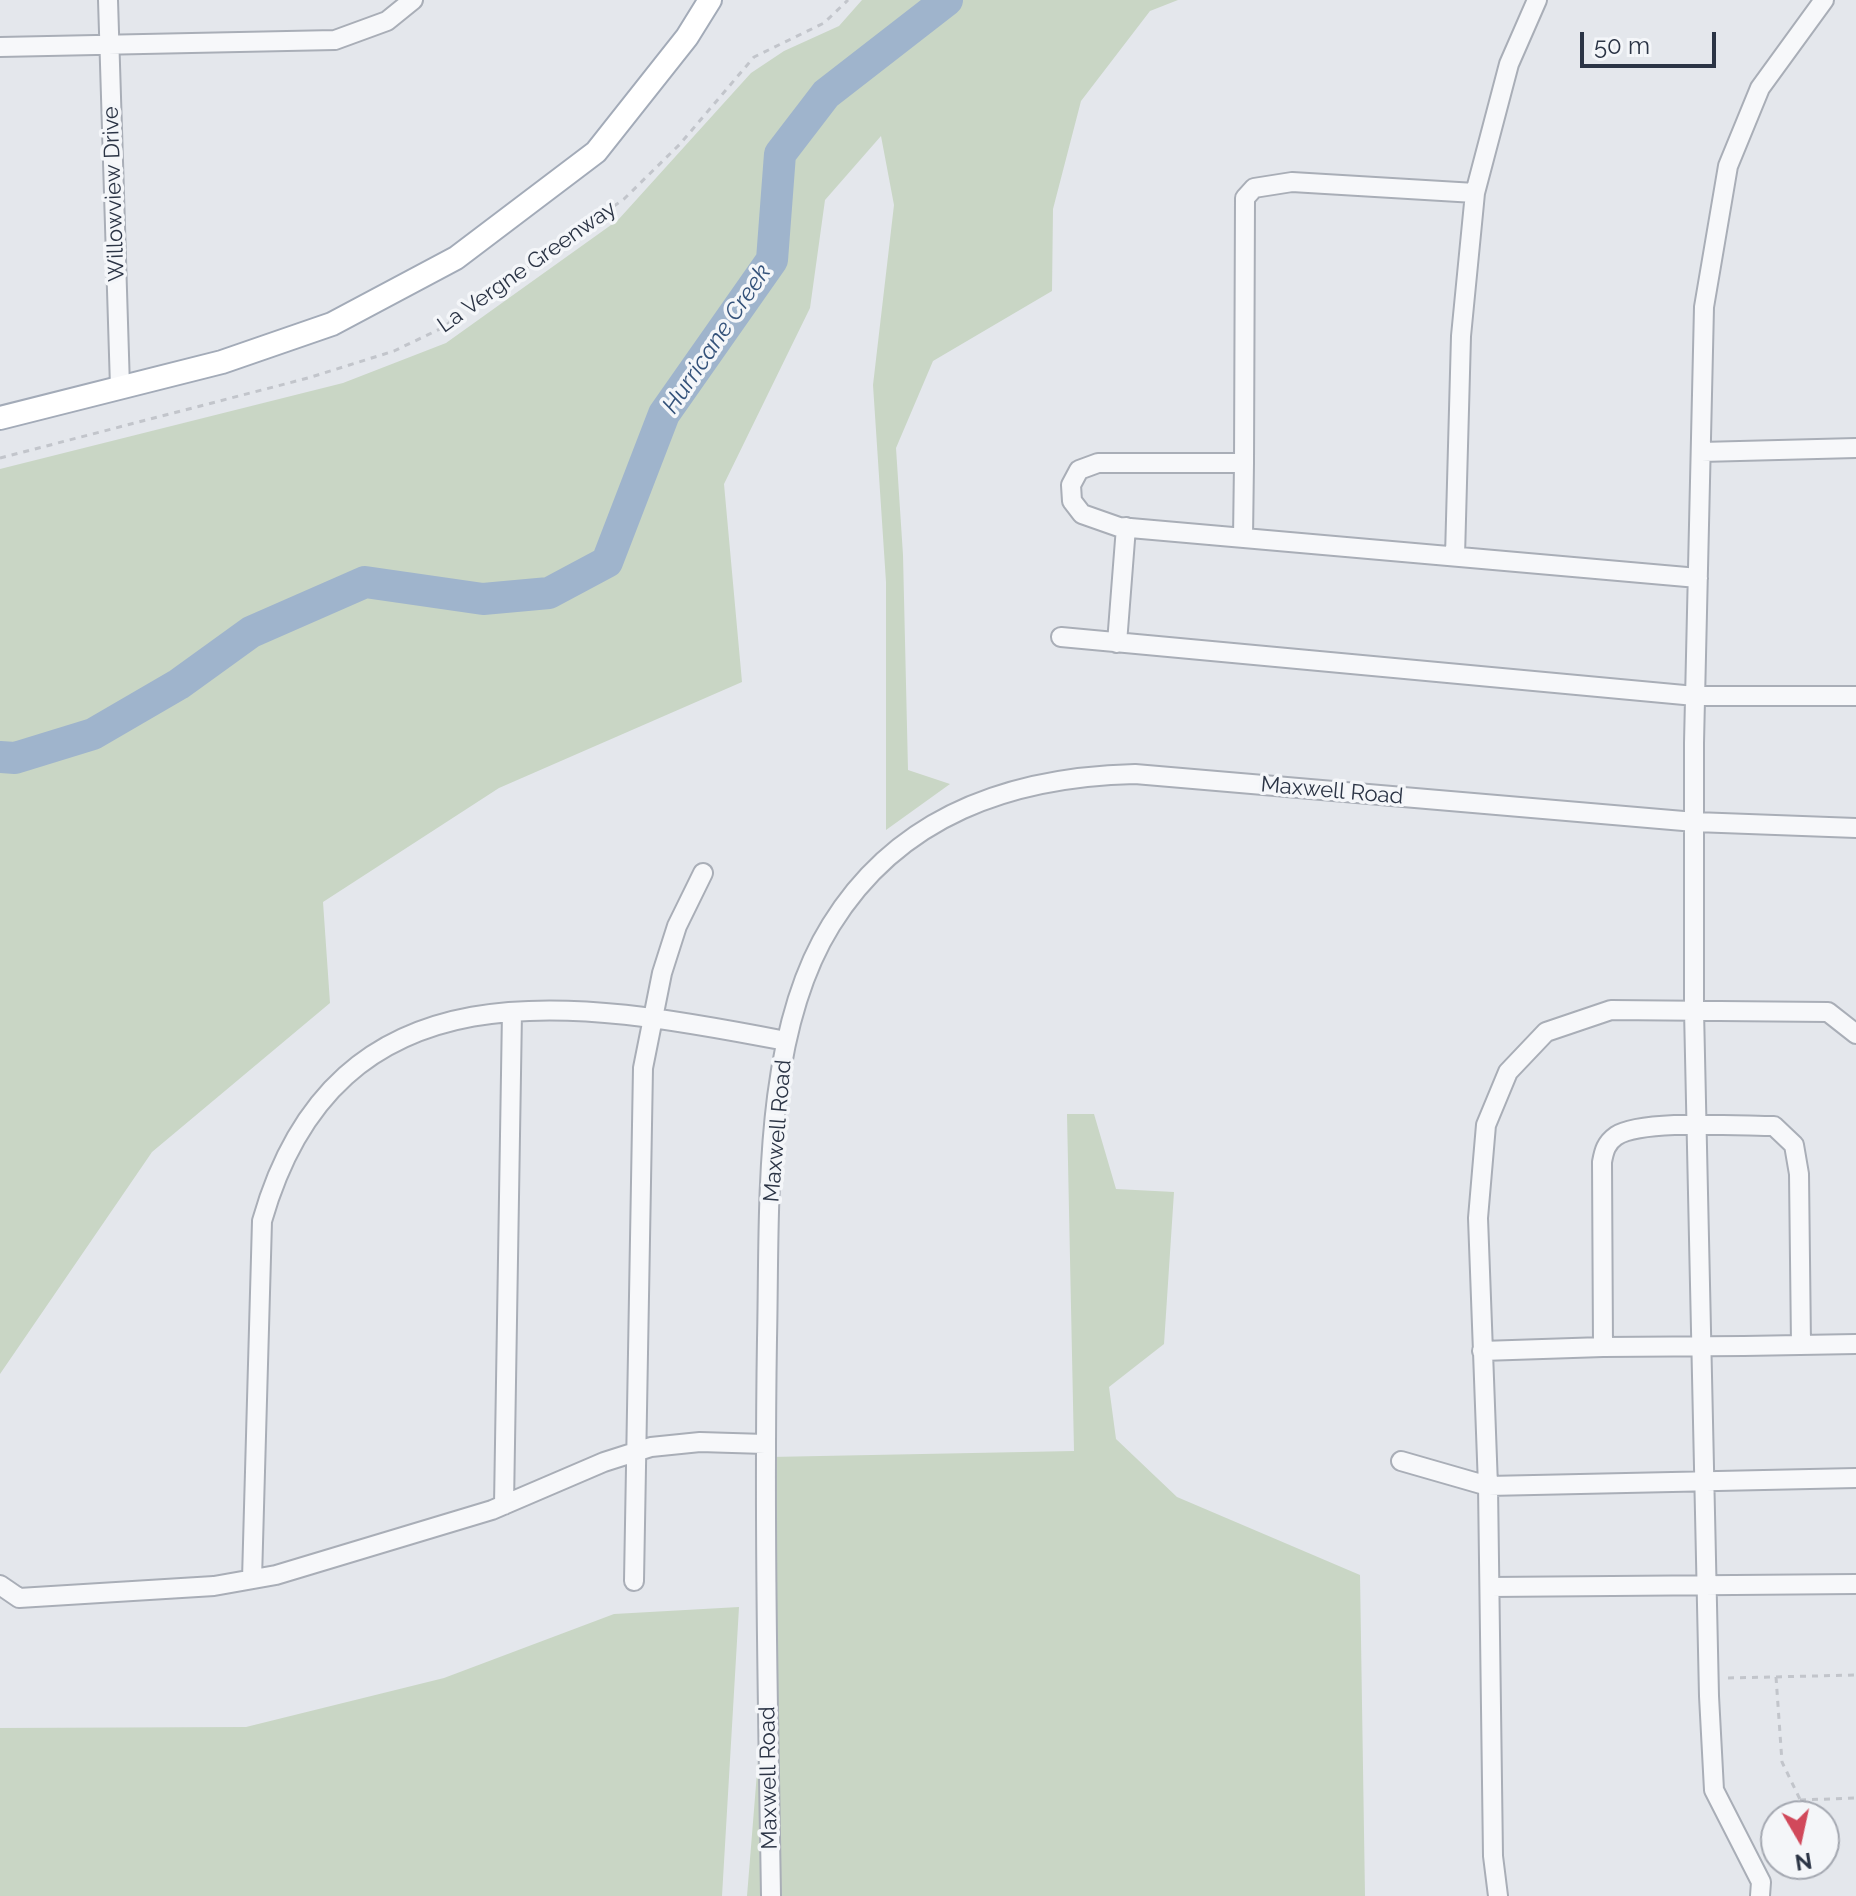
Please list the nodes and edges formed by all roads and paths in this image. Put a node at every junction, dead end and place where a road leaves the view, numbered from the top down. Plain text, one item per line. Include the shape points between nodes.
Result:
1 (108, 0) edge
2 (413, 0) edge
3 (710, 0) edge
4 (848, 0) edge
5 (1537, 0) edge
6 (1824, 0) edge
7 (108, 43) junction
8 (0, 47) edge
9 (1475, 193) junction
10 (120, 387) junction
11 (0, 418) edge
12 (1856, 448) edge
13 (1701, 452) junction
14 (0, 458) edge
15 (1244, 463) junction
16 (1126, 527) junction
17 (1243, 538) junction
18 (1455, 556) junction
19 (1698, 578) junction
20 (1061, 637) dead end
21 (1117, 643) junction
22 (1695, 696) junction
23 (1856, 696) edge
24 (1695, 822) junction
25 (1856, 828) edge
26 (703, 873) dead end
27 (1694, 1010) junction
28 (512, 1012) junction
29 (653, 1017) junction
30 (1856, 1034) edge
31 (786, 1041) junction
32 (1696, 1125) junction
33 (1856, 1344) edge
34 (1801, 1345) junction
35 (1603, 1347) junction
36 (1701, 1347) junction
37 (1482, 1351) junction
38 (765, 1444) junction
39 (636, 1452) junction
40 (1401, 1461) dead end
41 (1856, 1478) edge
42 (1704, 1481) junction
43 (1488, 1486) junction
44 (504, 1505) junction
45 (252, 1579) junction
46 (634, 1581) dead end
47 (1856, 1584) edge
48 (0, 1585) edge
49 (1706, 1586) junction
50 (1490, 1587) junction
51 (1856, 1675) edge
52 (1776, 1677) junction
53 (1728, 1678) dead end
54 (1856, 1798) edge
55 (1800, 1800) joint
56 (771, 1896) edge
57 (1498, 1896) edge
58 (1760, 1896) edge

1 - 7 street, Willowview Drive
2 - 7 street via 387,21 335,40
3 - 10 main road via 596,152 456,258 332,324 222,362
4 - 14 path, La Vergne Greenway via 824,23 754,57 624,199 466,313 394,351 308,378
5 - 9 street via 1509,64
6 - 13 street via 1760,88 1728,166 1704,307
7 - 8 street
7 - 10 street, Willowview Drive
9 - 15 street via 1292,182 1254,188 1245,198
9 - 18 street via 1461,336
10 - 11 main road
12 - 13 street
13 - 19 street
15 - 16 street via 1098,463 1079,470 1071,485 1072,501 1082,514
15 - 17 street
16 - 17 street
16 - 21 street
17 - 18 street
18 - 19 street
19 - 22 street
20 - 21 street
21 - 22 street
22 - 23 street
22 - 24 street
24 - 25 street, Maxwell Road
24 - 27 street
24 - 31 street, Maxwell Road via 1135,774 1047,780 965,806 900,846 832,923 813,957
26 - 29 street via 677,926
27 - 30 street via 1828,1012
27 - 32 street
27 - 37 street via 1611,1010 1546,1032 1508,1072 1486,1125 1478,1218
28 - 29 street
28 - 44 street
28 - 45 street via 441,1022 383,1046 340,1080 301,1128 275,1176 262,1221
29 - 31 street
29 - 39 street via 641,1108
31 - 38 street, Maxwell Road via 770,1235
32 - 34 street via 1774,1126 1794,1145
32 - 35 street via 1641,1128 1617,1135 1604,1148
32 - 36 street
33 - 34 street
34 - 36 street
35 - 36 street
35 - 37 street
36 - 42 street
37 - 43 street
38 - 39 street via 700,1442
38 - 56 street, Maxwell Road
39 - 44 street
39 - 46 street
40 - 43 street
41 - 42 street
42 - 43 street
42 - 49 street
43 - 50 street
44 - 45 street
45 - 48 street via 19,1598
47 - 49 street
49 - 50 street
49 - 58 street via 1714,1790 1761,1882
50 - 57 street
51 - 52 path
52 - 53 path
52 - 55 path via 1782,1762
54 - 55 path

